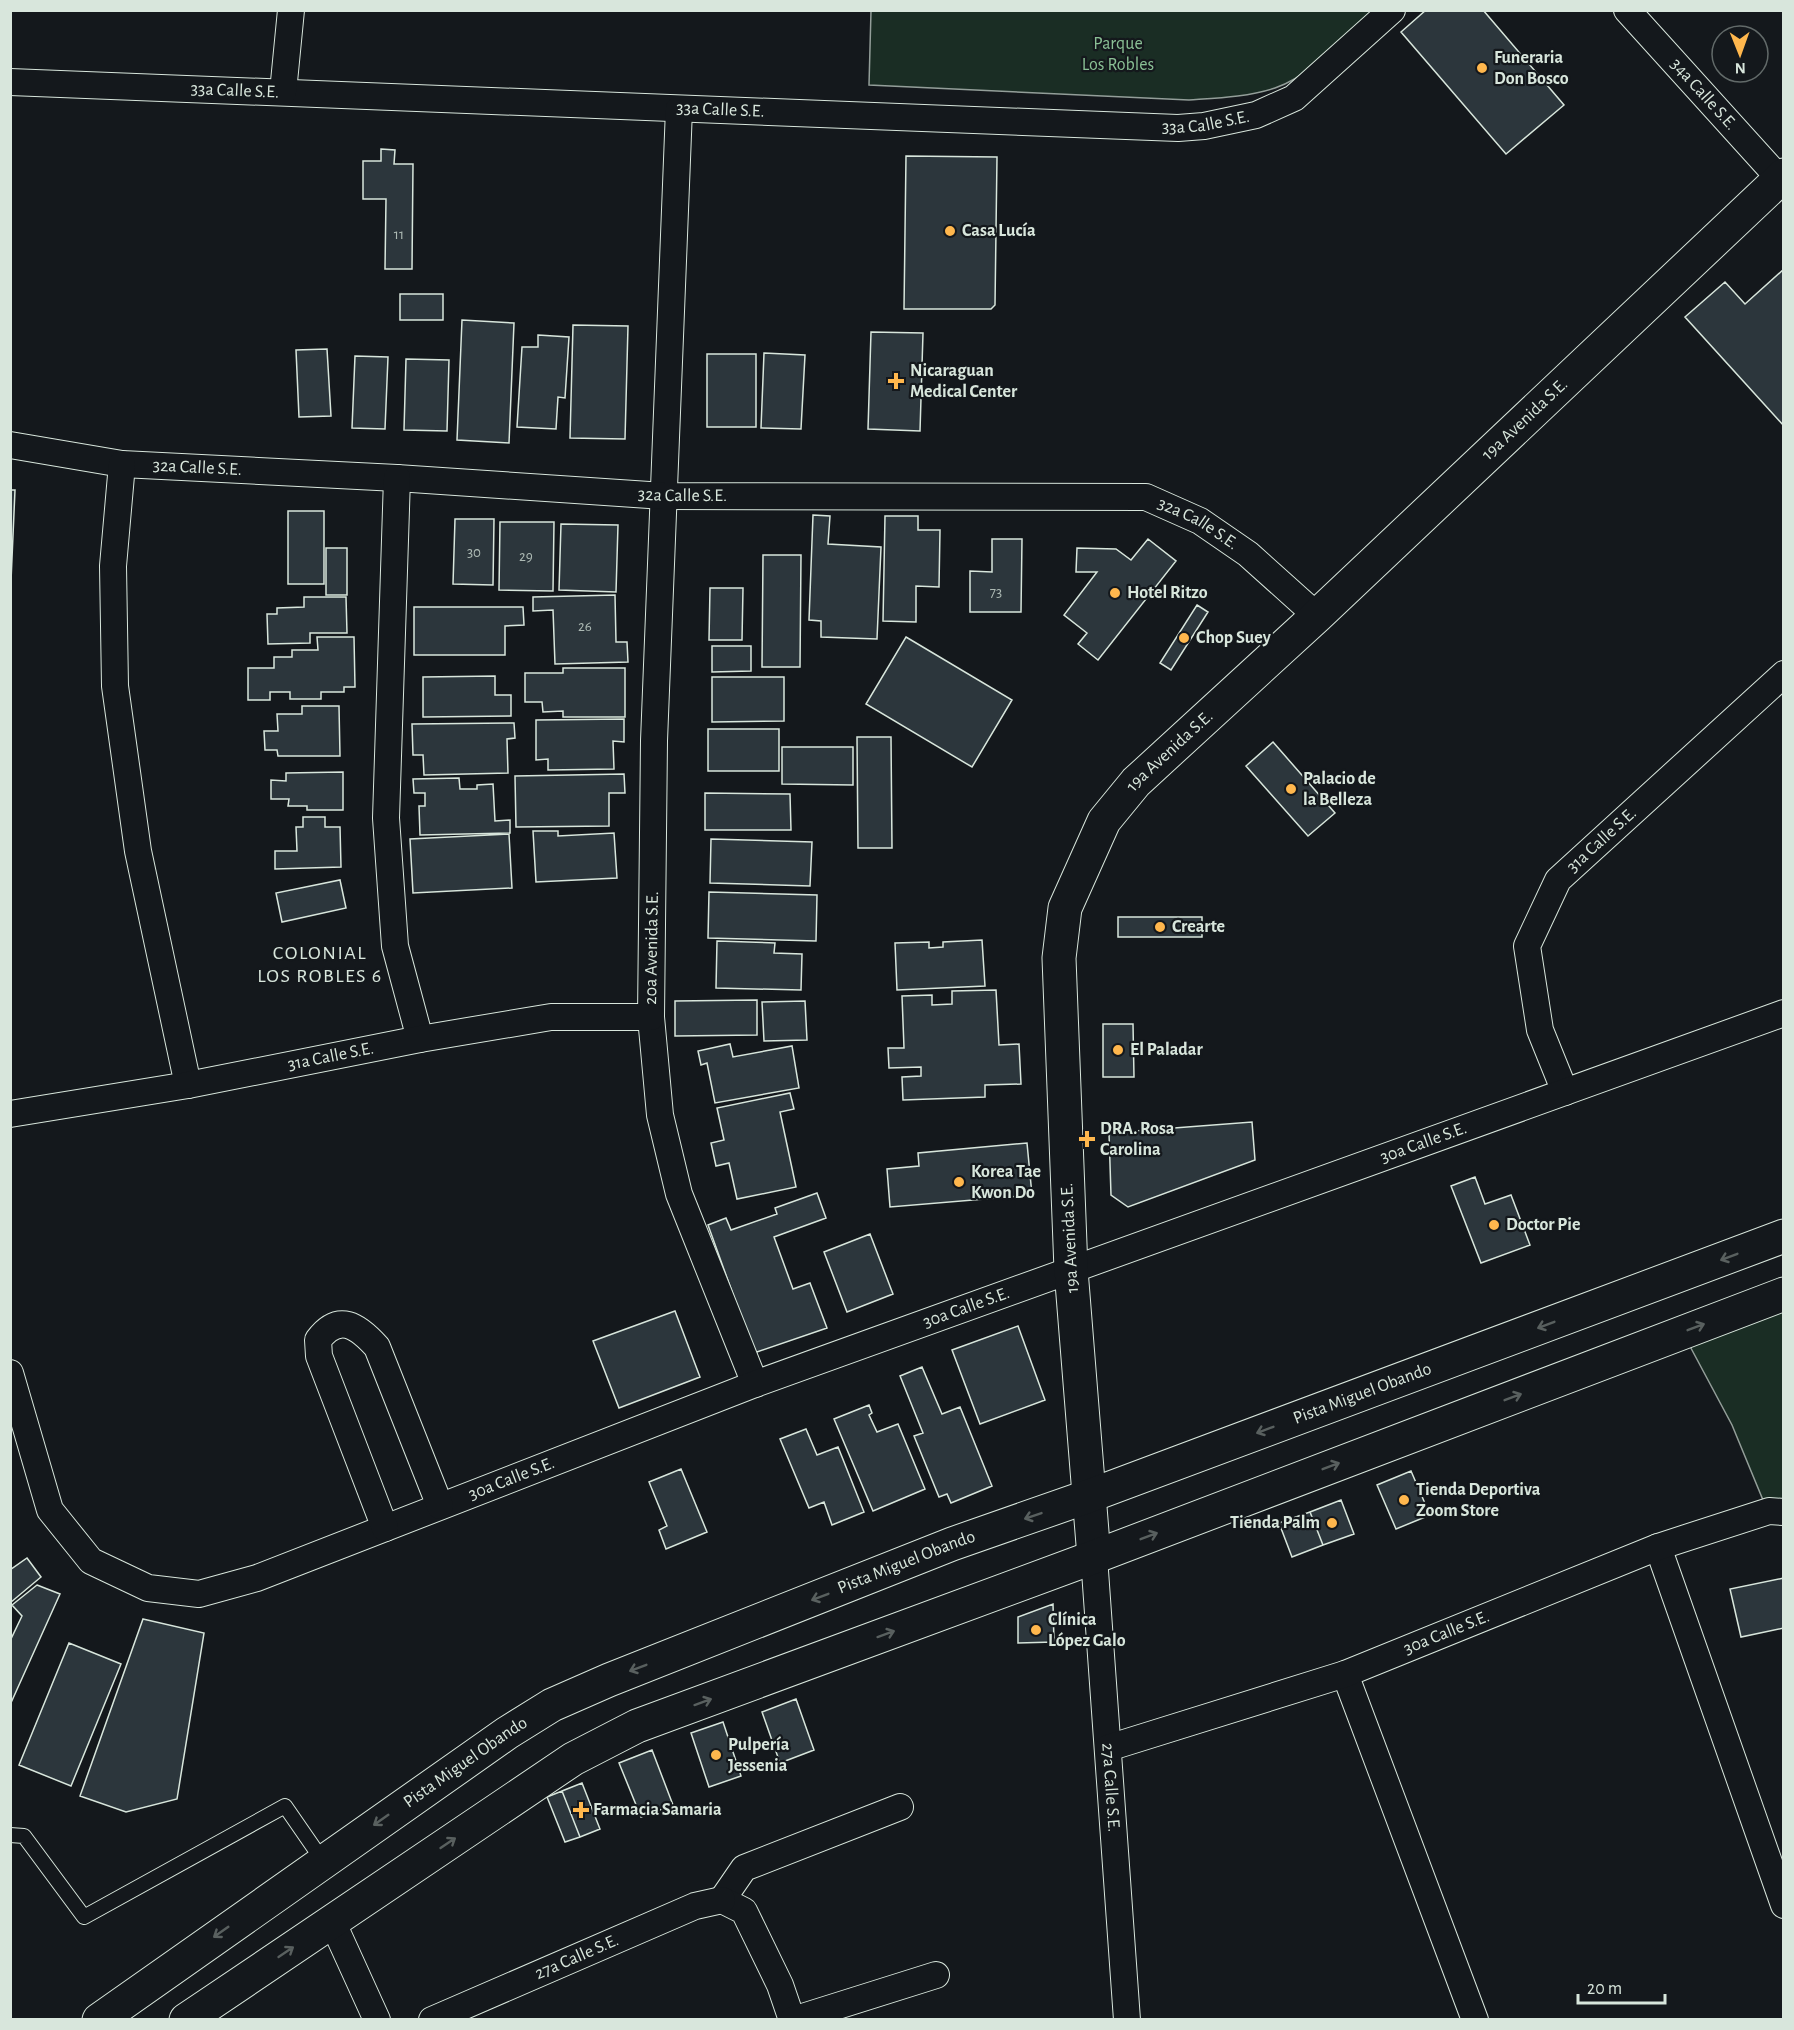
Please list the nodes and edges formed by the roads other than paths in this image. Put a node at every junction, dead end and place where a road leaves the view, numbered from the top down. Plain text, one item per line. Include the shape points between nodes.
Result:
1 (291, 10) edge
2 (1392, 10) edge
3 (1627, 10) edge
4 (10, 82) edge
5 (283, 92) junction
6 (679, 109) junction
7 (1782, 177) edge
8 (10, 445) edge
9 (122, 464) junction
10 (397, 478) junction
11 (664, 496) junction
12 (1317, 616) junction
13 (1784, 674) edge
14 (1784, 1013) edge
15 (651, 1017) junction
16 (420, 1039) junction
17 (188, 1085) junction
18 (1565, 1092) junction
19 (10, 1114) edge
20 (1784, 1236) edge
21 (1071, 1270) junction
22 (1784, 1294) edge
23 (10, 1373) edge
24 (754, 1384) junction
25 (1089, 1496) junction
26 (440, 1506) junction
27 (1784, 1512) edge
28 (385, 1528) junction
29 (1658, 1547) junction
30 (1094, 1557) junction
31 (1345, 1674) junction
32 (1108, 1748) junction
33 (900, 1807) dead end
34 (10, 1835) edge
35 (323, 1861) junction
36 (1776, 1862) edge
37 (722, 1900) junction
38 (1784, 1905) edge
39 (332, 1921) junction
40 (936, 1975) dead end
41 (99, 2019) edge
42 (186, 2019) edge
43 (377, 2019) edge
44 (432, 2019) edge
45 (792, 2019) edge
46 (1127, 2019) edge
47 (1475, 2019) edge

1 - 5 street
2 - 6 street, 33a Calle S.E. via 1294,98 1256,116 1204,126
3 - 7 street, 34a Calle S.E.
4 - 5 street, 33a Calle S.E.
5 - 6 street, 33a Calle S.E.
6 - 11 street, 20a Avenida S.E.
7 - 12 main road, 19a Avenida S.E.
8 - 9 street, 32a Calle S.E.
9 - 10 street, 32a Calle S.E.
9 - 17 street via 113,566 115,687 138,851
10 - 11 street, 32a Calle S.E.
10 - 16 street via 386,818 395,946
11 - 12 street, 32a Calle S.E. via 1146,497 1200,520 1248,554
11 - 15 street, 20a Avenida S.E. via 654,741
12 - 21 main road, 19a Avenida S.E. via 1130,790 1104,820 1065,908 1059,958
13 - 18 street, 31a Calle S.E. via 1558,880 1527,946 1540,1030
14 - 18 street, 30a Calle S.E.
15 - 16 street, 31a Calle S.E. via 551,1017
15 - 24 street, 20a Avenida S.E. via 660,1115 679,1194
16 - 17 street, 31a Calle S.E.
17 - 19 street, 31a Calle S.E.
18 - 21 street, 30a Calle S.E.
20 -> 25 main road, Pista Miguel Obando
21 - 24 street, 30a Calle S.E.
21 - 25 main road, 19a Avenida S.E.
30 -> 22 main road
23 - 28 street, 30a Calle S.E. via 50,1510 91,1561 148,1588 199,1594 257,1578
24 - 26 street, 30a Calle S.E.
25 - 30 main road, 19a Avenida S.E.
25 -> 35 main road, Pista Miguel Obando via 952,1544 552,1706
26 - 28 street, 30a Calle S.E.
26 - 28 street via 377,1347 363,1331 347,1324 333,1325 318,1340 319,1356
27 - 29 street, 30a Calle S.E. via 1769,1511
29 - 31 street, 30a Calle S.E.
29 - 36 street
30 - 32 street, 27a Calle S.E.
39 -> 30 main road via 573,1759 637,1726
31 - 32 street, 30a Calle S.E.
31 - 47 street
32 - 46 street, 27a Calle S.E.
33 - 37 street via 744,1868
34 - 35 lane via 24,1836 84,1917 285,1806
35 -> 41 main road, Pista Miguel Obando
36 - 38 street
37 - 44 street, 27a Calle S.E. via 695,1906
37 - 45 street via 744,1911
42 -> 39 main road
39 - 43 street
40 - 45 street

